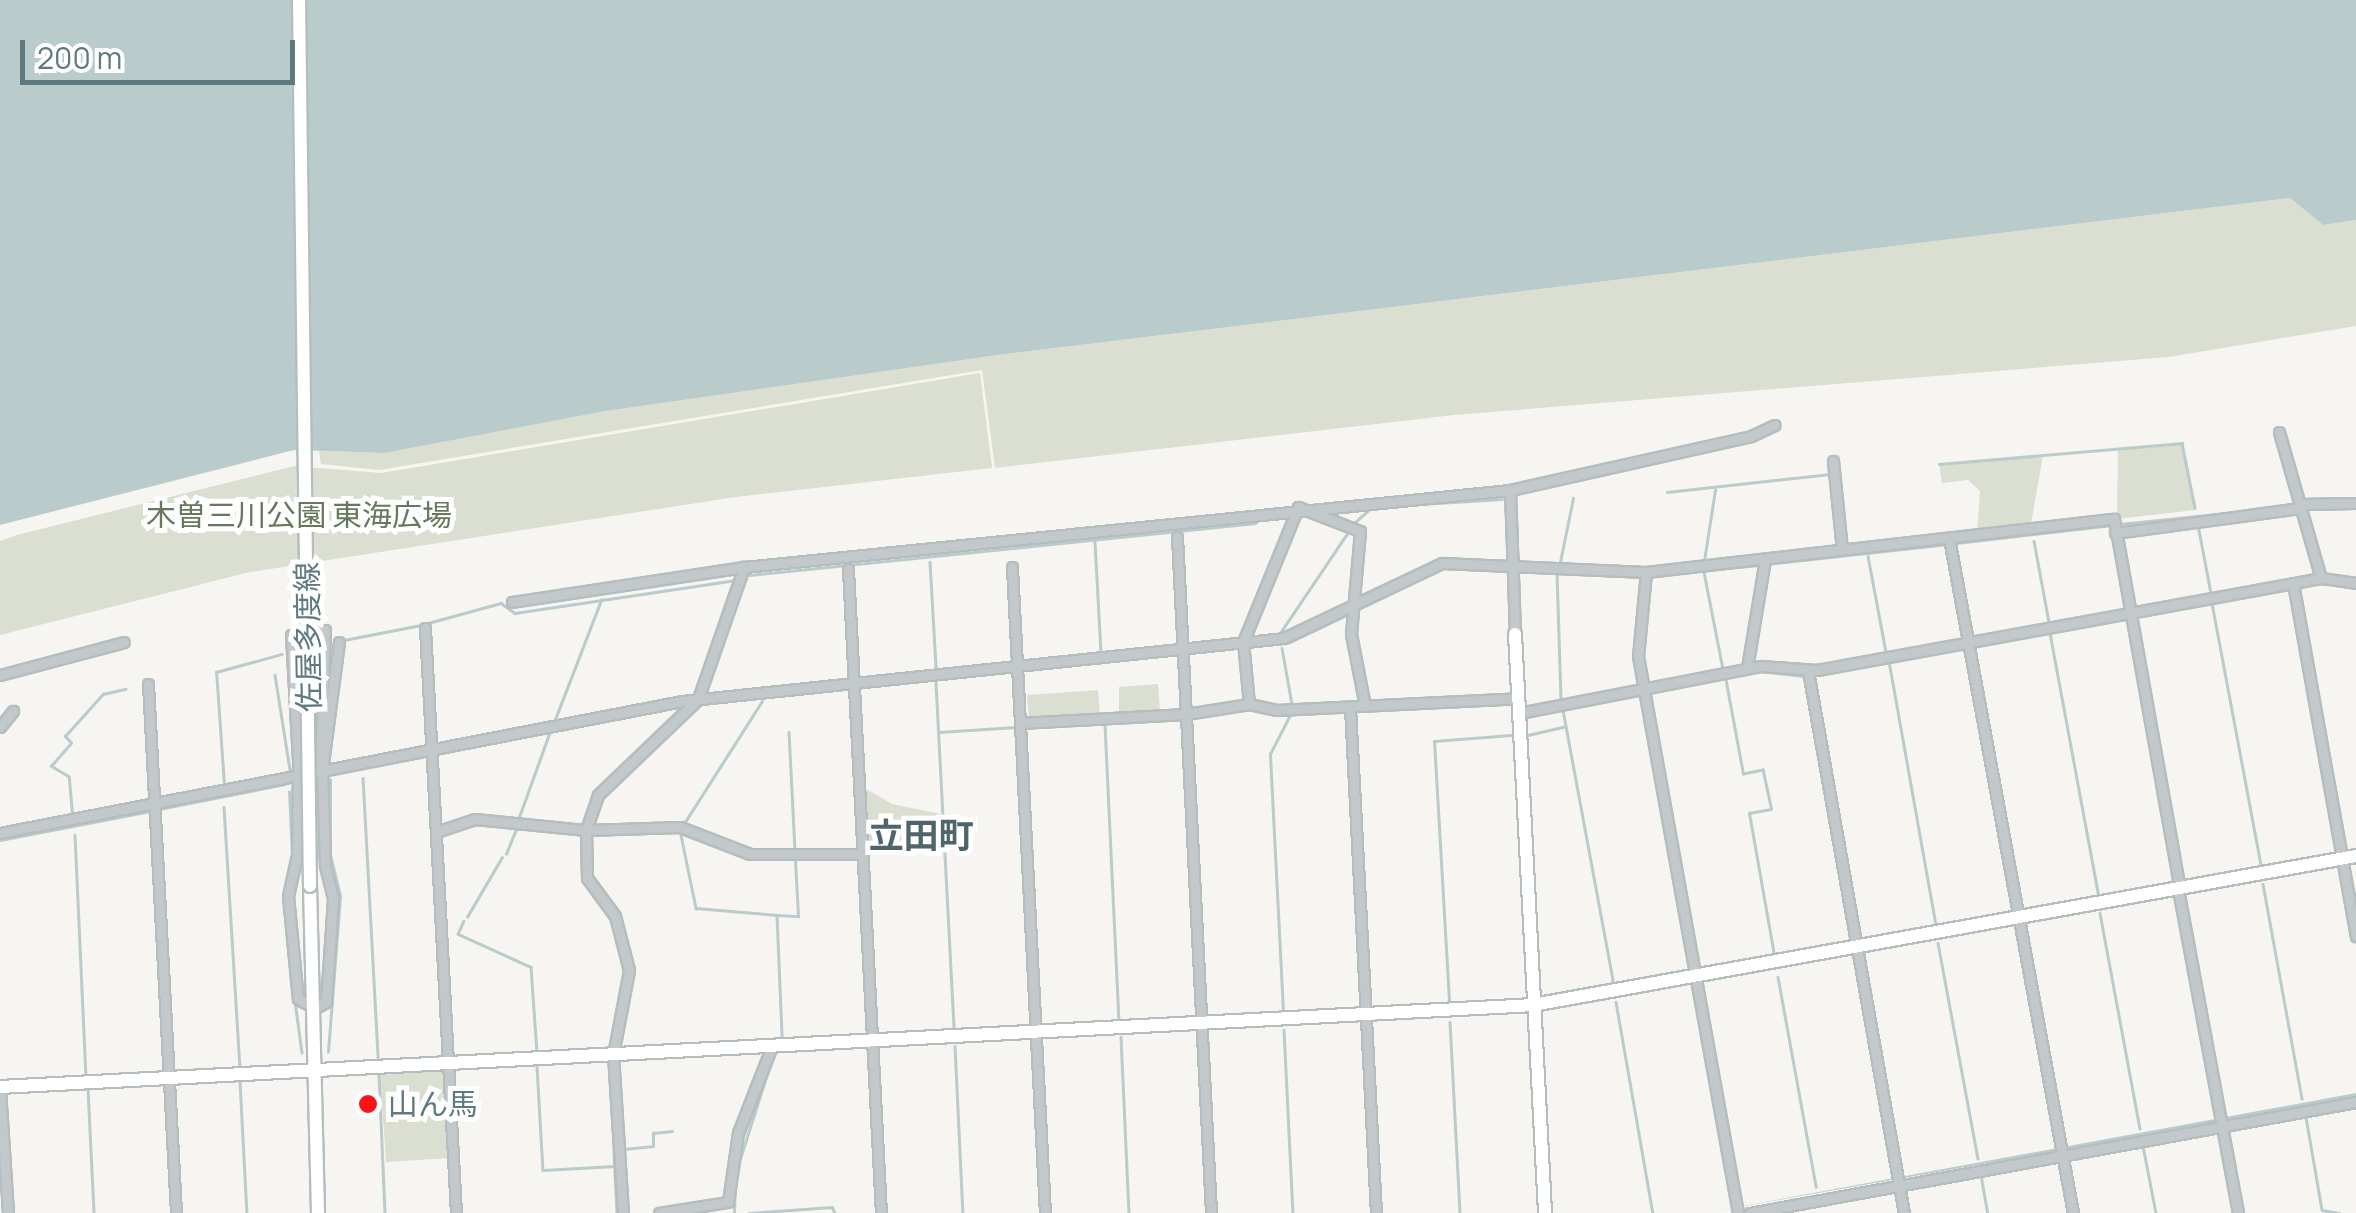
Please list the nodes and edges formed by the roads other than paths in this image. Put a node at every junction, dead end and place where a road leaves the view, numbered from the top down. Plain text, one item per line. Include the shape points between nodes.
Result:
1 (299, 0) edge
2 (1774, 424) dead end
3 (2279, 432) dead end
4 (1833, 461) dead end
5 (1510, 490) junction
6 (2356, 503) edge
7 (2300, 506) junction
8 (1298, 507) junction
9 (2115, 527) junction
10 (1178, 537) dead end
11 (1950, 541) junction
12 (1842, 550) junction
13 (1765, 563) junction
14 (1510, 565) junction
15 (1012, 566) dead end
16 (744, 568) junction
17 (848, 568) dead end
18 (1646, 575) junction
19 (2322, 578) junction
20 (2293, 583) junction
21 (2356, 584) edge
22 (512, 602) dead end
23 (1354, 606) junction
24 (2130, 613) junction
25 (425, 628) dead end
26 (1515, 634) joint
27 (124, 642) dead end
28 (339, 642) dead end
29 (1243, 642) junction
30 (1969, 642) junction
31 (1182, 649) junction
32 (1018, 665) junction
33 (1747, 668) junction
34 (1808, 671) junction
35 (0, 675) edge
36 (852, 681) junction
37 (148, 684) dead end
38 (1643, 689) junction
39 (698, 700) junction
40 (1249, 704) junction
41 (1364, 706) junction
42 (1519, 706) junction
43 (1350, 707) junction
44 (0, 710) edge
45 (1186, 714) junction
46 (1020, 723) junction
47 (0, 727) edge
48 (432, 749) junction
49 (321, 772) junction
50 (294, 775) junction
51 (154, 802) junction
52 (586, 830) junction
53 (436, 832) junction
54 (0, 833) edge
55 (862, 854) junction
56 (2349, 858) edge
57 (2179, 889) junction
58 (2019, 918) junction
59 (2356, 936) edge
60 (1856, 948) junction
61 (1695, 976) junction
62 (1533, 1005) junction
63 (315, 1008) junction
64 (1366, 1014) junction
65 (1203, 1024) junction
66 (1036, 1032) junction
67 (871, 1041) junction
68 (772, 1046) junction
69 (613, 1055) junction
70 (448, 1064) junction
71 (314, 1070) junction
72 (169, 1076) junction
73 (0, 1088) edge
74 (2356, 1102) edge
75 (2221, 1122) junction
76 (2062, 1152) junction
77 (1898, 1181) junction
78 (1737, 1210) edge
79 (8, 1213) edge
80 (176, 1213) edge
81 (318, 1213) edge
82 (456, 1213) edge
83 (623, 1213) edge
84 (659, 1213) edge
85 (881, 1213) edge
86 (1045, 1213) edge
87 (1212, 1213) edge
88 (1376, 1213) edge
89 (1545, 1213) edge
90 (1750, 1213) edge
91 (1904, 1213) edge
92 (2073, 1213) edge
93 (2238, 1213) edge

1 - 63 street, 佐屋多度線, bridge
2 - 5 street via 1751,436
3 - 7 street
4 - 12 street
5 - 8 street
5 - 14 street
6 - 7 street
7 - 9 street
7 - 19 street
8 - 16 street
8 - 23 street via 1360,531
8 - 29 street
9 - 11 street
9 - 24 street
10 - 31 street
11 - 12 street
11 - 30 street
12 - 13 street
13 - 18 street
13 - 33 street
14 - 18 street
14 - 23 street via 1433,565
14 - 26 street
15 - 32 street
16 - 22 street
16 - 39 street
17 - 36 street
18 - 38 street via 1638,656
19 - 20 street
19 - 21 street
20 - 24 street
20 - 56 street
23 - 29 street via 1284,638
23 - 41 street via 1351,634
24 - 30 street
24 - 57 street
25 - 48 street
26 - 42 street
27 - 35 street
28 - 49 street
29 - 31 street
29 - 40 street
30 - 34 street
30 - 58 street
31 - 32 street
31 - 45 street
32 - 36 street
32 - 46 street
33 - 34 street
33 - 38 street
34 - 60 street
36 - 39 street
36 - 55 street
37 - 51 street
38 - 42 street
38 - 61 street
39 - 48 street
39 - 52 street via 598,796
40 - 43 street via 1276,710
40 - 45 street
41 - 42 street
41 - 43 street
42 - 62 street
43 - 64 street
44 - 47 street via 13,711
45 - 46 street
45 - 65 street
46 - 66 street
48 - 49 street
48 - 53 street
49 - 50 street
49 - 50 street via 325,630 292,635
49 - 63 street via 333,898 326,1002
50 - 51 street
50 - 63 street via 297,856 288,896 298,999
51 - 54 street
51 - 72 street
52 - 53 street via 475,820
52 - 55 street via 680,827 750,854
52 - 69 street via 586,878 614,916 629,970
53 - 70 street
55 - 67 street
56 - 57 street
56 - 59 street
57 - 58 street
57 - 75 street
58 - 60 street
58 - 76 street
60 - 61 street
60 - 77 street
61 - 62 street
61 - 78 street
62 - 64 street
62 - 89 street
63 - 71 street, 佐屋多度線
64 - 65 street
64 - 88 street
65 - 66 street
65 - 87 street
66 - 67 street
66 - 86 street
67 - 68 street
67 - 85 street
68 - 69 street
68 - 84 street via 738,1132 728,1202
69 - 70 street
69 - 83 street
70 - 71 street
70 - 82 street
71 - 72 street
71 - 81 street, 佐屋多度線
72 - 73 street
72 - 80 street
73 - 79 street
74 - 75 street
75 - 76 street
75 - 93 street
76 - 77 street
76 - 92 street
77 - 90 street
77 - 91 street

